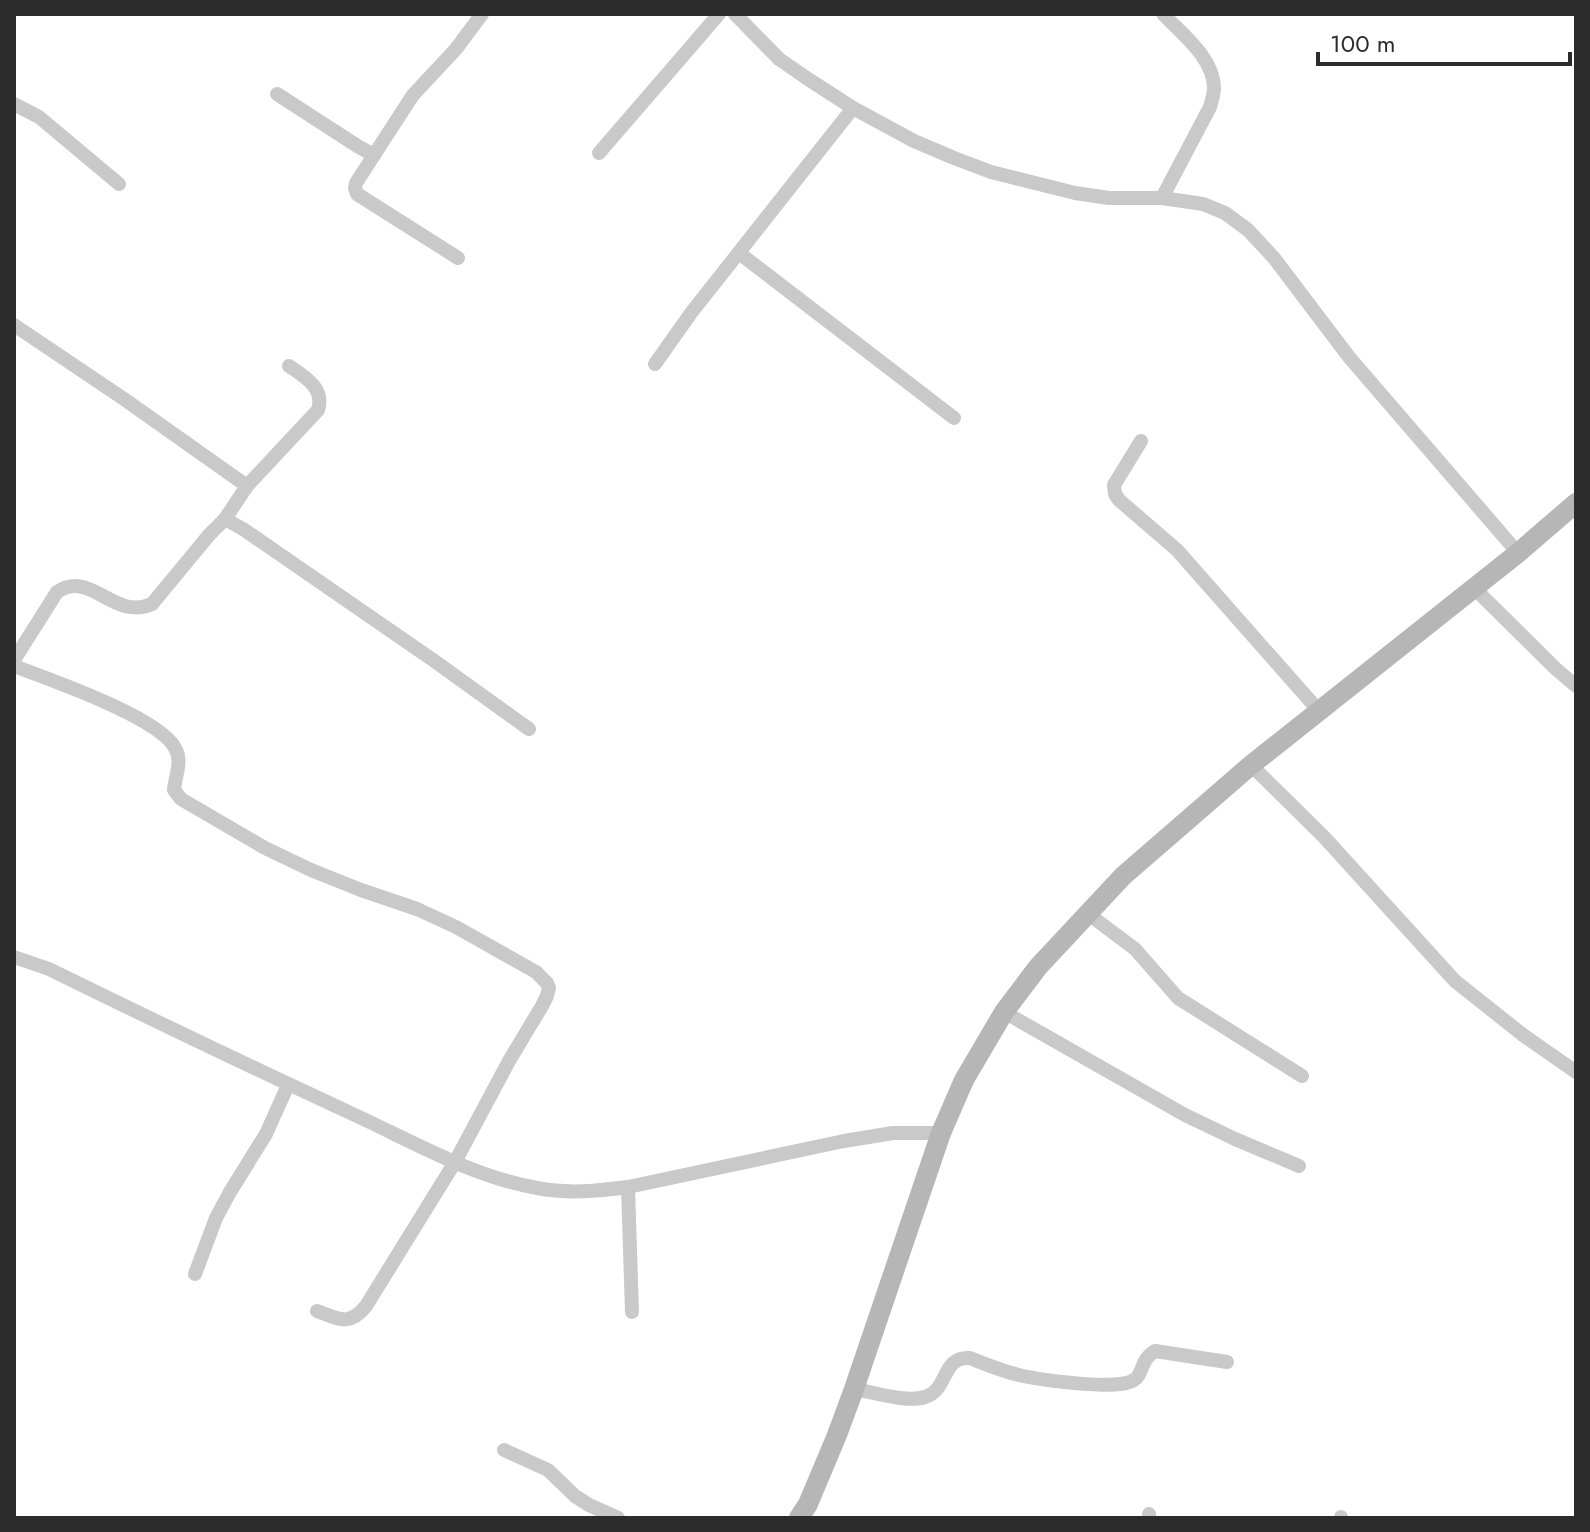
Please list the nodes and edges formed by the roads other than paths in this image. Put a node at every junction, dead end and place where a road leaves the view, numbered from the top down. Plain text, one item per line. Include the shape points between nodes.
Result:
1 (482, 14) edge
2 (719, 14) edge
3 (735, 14) edge
4 (1163, 14) edge
5 (277, 94) dead end
6 (14, 104) edge
7 (853, 108) junction
8 (599, 153) dead end
9 (374, 155) junction
10 (119, 184) dead end
11 (1162, 198) junction
12 (739, 253) junction
13 (458, 258) dead end
14 (14, 325) edge
15 (655, 364) dead end
16 (289, 366) dead end
17 (954, 418) dead end
18 (1141, 441) dead end
19 (247, 486) junction
20 (1576, 503) edge
21 (225, 519) junction
22 (1518, 553) junction
23 (1474, 588) junction
24 (14, 663) edge
25 (1576, 686) edge
26 (1319, 711) junction
27 (529, 729) dead end
28 (1251, 765) junction
29 (1087, 913) junction
30 (14, 957) edge
31 (1004, 1012) junction
32 (1576, 1072) edge
33 (1302, 1076) dead end
34 (288, 1085) junction
35 (941, 1133) junction
36 (455, 1162) junction
37 (1299, 1166) dead end
38 (628, 1187) junction
39 (195, 1274) dead end
40 (317, 1311) dead end
41 (632, 1312) dead end
42 (1227, 1362) dead end
43 (854, 1389) junction
44 (504, 1450) dead end
45 (618, 1518) edge
46 (799, 1518) edge

1 - 9 street via 413,95
2 - 8 street
3 - 7 street via 779,59
4 - 11 street via 1201,54 1215,92
5 - 9 street
6 - 10 street via 39,117
7 - 11 street via 914,141 991,172 1075,193
7 - 12 street
9 - 13 street via 356,183 357,194
11 - 22 street via 1203,204 1248,230
12 - 15 street
12 - 17 street
14 - 19 street
16 - 19 street via 320,394 318,410
18 - 26 street via 1114,485 1115,494 1177,550
19 - 21 street
20 - 22 main road
21 - 24 street via 143,608 124,606 79,585 57,592
21 - 27 street
22 - 23 main road
23 - 25 street
23 - 26 main road
24 - 36 street via 99,699 162,734 177,750 174,790 181,799 265,848 456,927 543,977 549,988 542,1006
26 - 28 main road
28 - 29 main road
28 - 32 street via 1455,981
29 - 31 main road
29 - 33 street via 1135,949 1178,998
30 - 34 street
31 - 35 main road via 964,1080
31 - 37 street via 1185,1115
34 - 36 street
34 - 39 street via 216,1218
35 - 38 street via 844,1141
35 - 43 main road
36 - 38 street via 537,1188 595,1192
36 - 40 street via 359,1315 342,1320
38 - 41 street
42 - 43 street via 1155,1351 1133,1380 1105,1384 1022,1376 962,1358 927,1397
43 - 46 main road
44 - 45 street via 548,1470 575,1496

